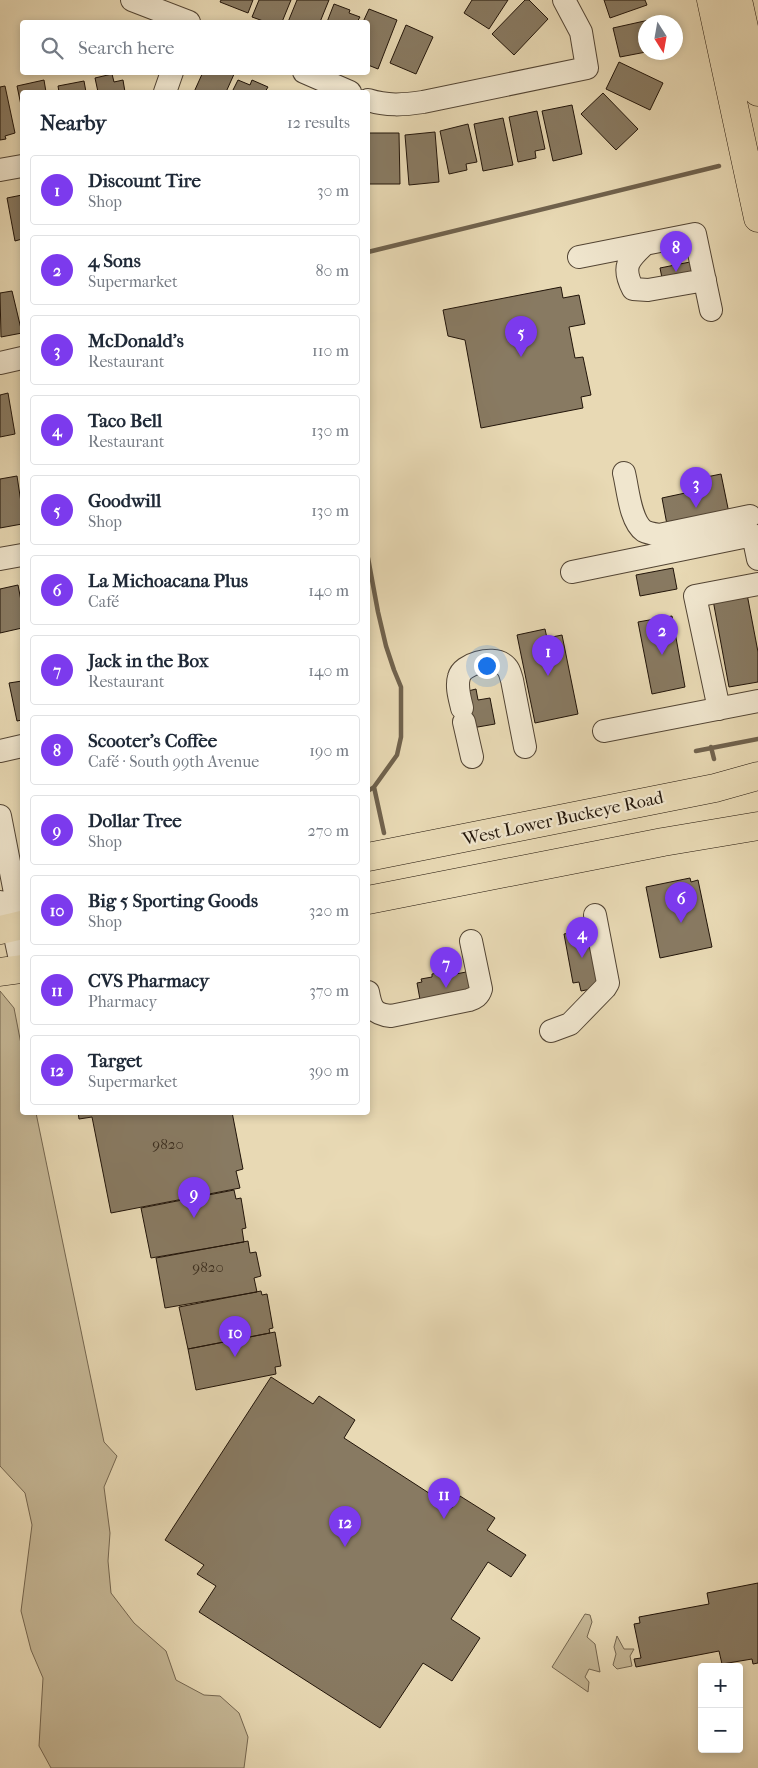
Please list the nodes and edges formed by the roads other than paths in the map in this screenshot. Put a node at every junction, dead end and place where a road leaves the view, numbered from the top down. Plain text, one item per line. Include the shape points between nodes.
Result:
1 (132, 0) edge
2 (564, 0) edge
3 (711, 0) edge
4 (738, 0) edge
5 (184, 20) edge
6 (171, 75) edge
7 (311, 75) edge
8 (166, 90) edge
9 (345, 90) edge
10 (758, 92) edge
11 (370, 101) edge
12 (20, 166) edge
13 (0, 170) edge
14 (758, 218) edge
15 (645, 244) junction
16 (579, 257) dead end
17 (705, 280) junction
18 (711, 310) dead end
19 (20, 358) edge
20 (0, 363) edge
21 (632, 471) dead end
22 (750, 516) dead end
23 (20, 555) edge
24 (0, 559) edge
25 (758, 559) edge
26 (572, 572) dead end
27 (758, 584) edge
28 (758, 701) edge
29 (719, 709) junction
30 (604, 731) dead end
31 (20, 746) edge
32 (525, 747) dead end
33 (0, 751) edge
34 (472, 757) dead end
35 (758, 776) edge
36 (0, 816) edge
37 (758, 826) edge
38 (370, 858) edge
39 (370, 900) edge
40 (0, 902) edge
41 (595, 915) dead end
42 (12, 927) edge
43 (472, 941) dead end
44 (20, 961) edge
45 (20, 969) edge
46 (0, 972) edge
47 (370, 999) edge
48 (552, 1031) dead end

1 - 5 street
2 - 11 street via 581,32 587,68 423,102 401,105
3 - 14 main road
4 - 10 main road
6 - 8 street
7 - 9 street
12 - 13 street
15 - 16 street
15 - 17 street via 695,234
15 - 17 street via 630,258 626,276 633,289 648,290
17 - 18 street
19 - 20 street
21 - 22 street via 659,535
23 - 24 street
25 - 26 street via 754,535
27 - 29 street via 695,596
28 - 29 street
29 - 30 street
31 - 33 street
32 - 34 street via 510,670 498,661 484,662 470,665 461,671 458,679
35 - 38 main road, West Lower Buckeye Road via 716,788
36 - 42 street via 17,903
37 - 39 main road
40 - 42 street
41 - 48 street via 608,983 570,1024
42 - 44 street
43 - 47 street via 481,989 476,997 391,1016 380,1015 373,1009
45 - 46 main road

